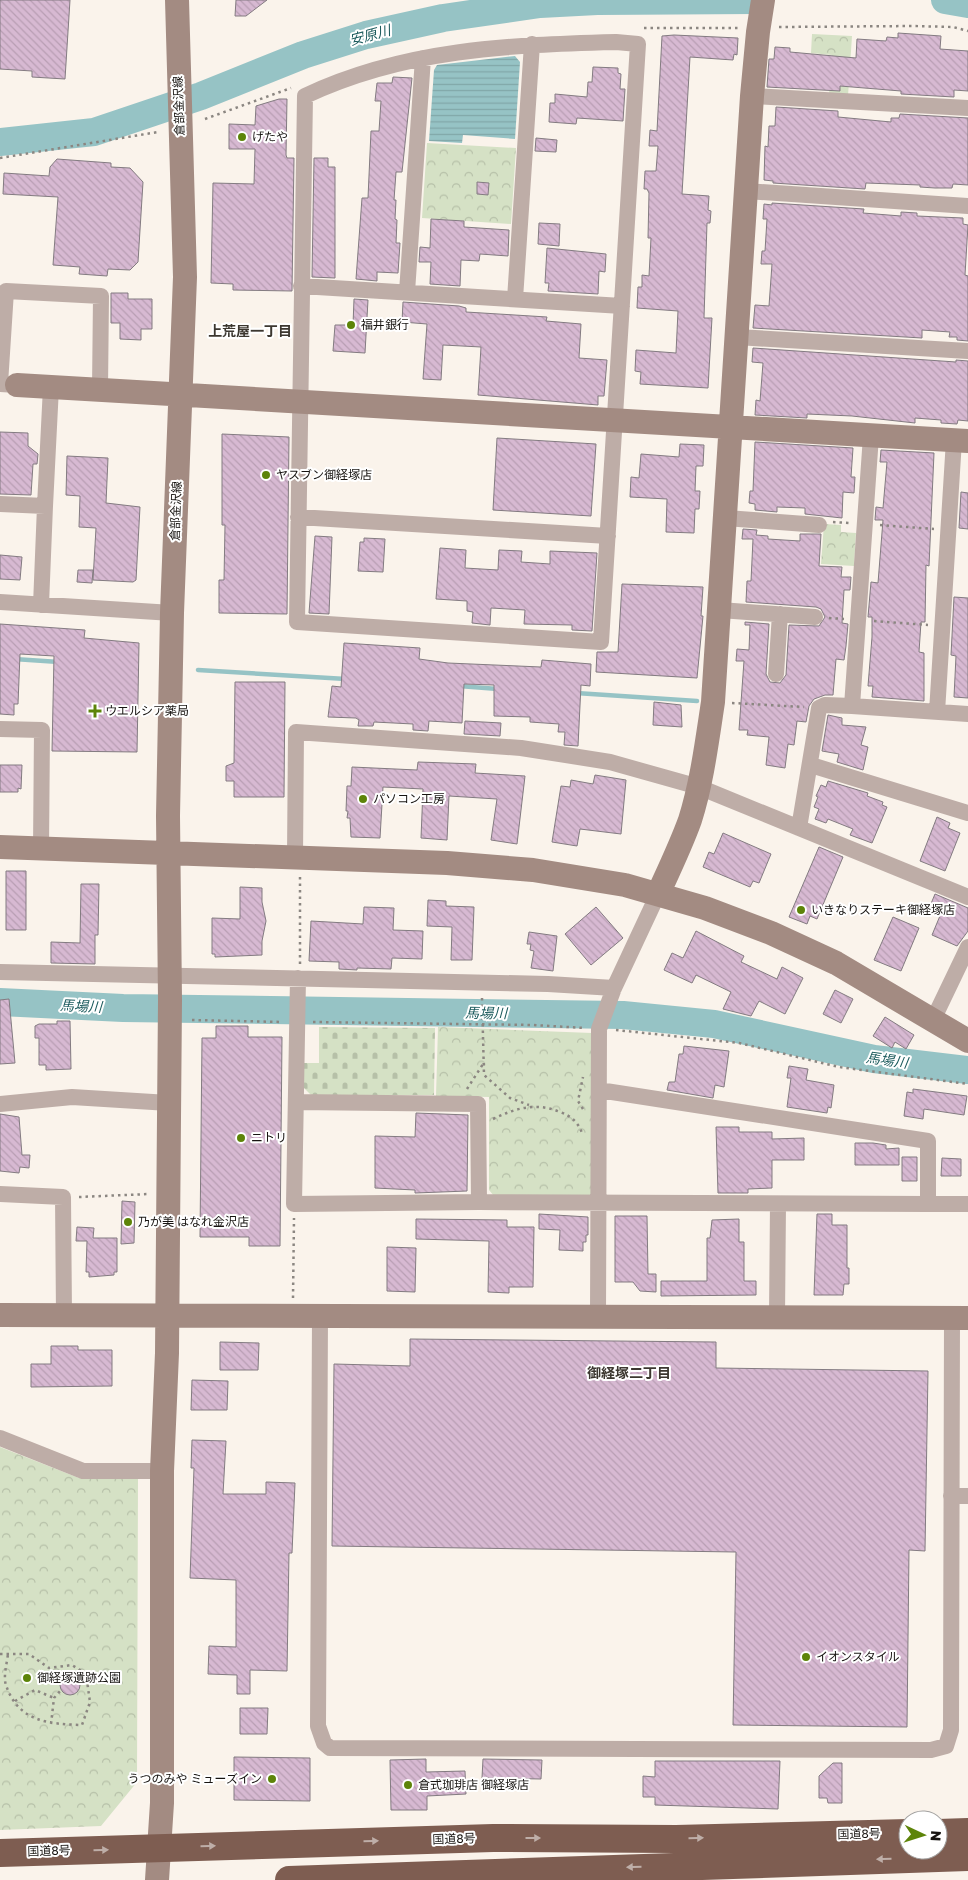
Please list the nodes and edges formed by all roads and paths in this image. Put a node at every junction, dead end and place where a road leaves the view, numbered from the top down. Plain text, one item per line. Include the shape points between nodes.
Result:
1 (177, 0) edge
2 (760, 18) edge
3 (968, 31) edge
4 (532, 44) junction
5 (423, 58) junction
6 (752, 96) junction
7 (968, 108) edge
8 (169, 131) junction
9 (0, 158) edge
10 (746, 191) junction
11 (968, 206) edge
12 (301, 286) junction
13 (406, 292) junction
14 (515, 299) junction
15 (622, 306) junction
16 (737, 336) junction
17 (968, 351) edge
18 (17, 385) joint
19 (51, 387) junction
20 (100, 390) junction
21 (181, 394) junction
22 (299, 402) junction
23 (614, 420) junction
24 (730, 427) junction
25 (871, 436) junction
26 (961, 441) edge
27 (0, 504) edge
28 (45, 506) junction
29 (298, 517) junction
30 (726, 518) junction
31 (865, 524) junction
32 (819, 525) joint
33 (948, 530) junction
34 (608, 536) junction
35 (0, 602) edge
36 (41, 605) junction
37 (720, 610) junction
38 (172, 613) junction
39 (780, 614) junction
40 (815, 617) joint
41 (858, 620) junction
42 (942, 626) junction
43 (776, 674) dead end
44 (726, 703) dead end
45 (852, 706) junction
46 (819, 708) junction
47 (937, 712) junction
48 (968, 714) edge
49 (0, 729) edge
50 (811, 764) junction
51 (699, 787) junction
52 (968, 813) edge
53 (799, 828) junction
54 (0, 848) edge
55 (41, 849) junction
56 (167, 854) junction
57 (298, 865) junction
58 (658, 894) junction
59 (968, 897) edge
60 (968, 947) edge
61 (0, 972) edge
62 (298, 983) junction
63 (614, 988) junction
64 (482, 1000) dead end
65 (176, 1004) junction
66 (933, 1020) junction
67 (297, 1021) junction
68 (481, 1024) junction
69 (600, 1026) junction
70 (968, 1041) edge
71 (483, 1063) junction
72 (968, 1084) edge
73 (599, 1090) junction
74 (296, 1102) junction
75 (169, 1103) junction
76 (459, 1103) junction
77 (0, 1104) edge
78 (530, 1106) junction
79 (478, 1127) junction
80 (584, 1141) dead end
81 (0, 1194) edge
82 (168, 1194) junction
83 (63, 1197) junction
84 (479, 1202) junction
85 (598, 1202) junction
86 (294, 1204) junction
87 (778, 1204) junction
88 (928, 1204) junction
89 (968, 1204) edge
90 (293, 1301) dead end
91 (0, 1315) edge
92 (64, 1315) junction
93 (168, 1315) junction
94 (320, 1316) junction
95 (598, 1316) junction
96 (777, 1317) junction
97 (960, 1318) edge
98 (0, 1438) edge
99 (162, 1471) junction
100 (951, 1496) junction
101 (968, 1496) edge
102 (0, 1654) edge
103 (8, 1654) junction
104 (61, 1690) dead end
105 (54, 1698) junction
106 (15, 1701) junction
107 (51, 1724) junction
108 (948, 1832) edge
109 (968, 1832) edge
110 (898, 1833) edge
111 (160, 1848) junction
112 (0, 1853) edge
113 (968, 1857) edge
114 (800, 1871) edge
115 (474, 1877) edge
116 (157, 1880) edge
117 (289, 1880) edge

1 - 8 street, 倉部金沢線 via 178,74
2 - 3 path via 783,27 913,26 953,27
2 - 6 street
4 - 5 street via 473,49
4 - 14 street
4 - 15 street via 638,44
5 - 12 street via 364,73 305,96
5 - 13 street
6 - 7 street
6 - 10 street
8 - 9 path
8 - 21 street, 倉部金沢線 via 184,276
10 - 11 street
10 - 16 street
12 - 13 street
12 - 22 street
13 - 14 street
14 - 15 street
15 - 23 street
16 - 17 street
16 - 24 street
18 - 19 street
18 - 20 street via 0,384 6,291 101,296
19 - 20 street
19 - 28 street
20 - 21 street
21 - 22 street
21 - 38 street, 倉部金沢線
22 - 23 street
22 - 29 street
23 - 24 street
23 - 34 street
24 - 25 street
24 - 30 street
25 - 26 street
25 - 31 street
26 - 33 street
27 - 28 street
28 - 36 street
29 - 34 street
29 - 34 street via 297,622 601,642
30 - 32 street
30 - 37 street
31 - 32 path via 824,521
31 - 33 path
31 - 41 street
33 - 42 street
35 - 36 street
36 - 38 street
37 - 39 street
37 - 51 street via 713,702
38 - 56 street, 倉部金沢線
39 - 40 street
39 - 43 street
40 - 41 path
41 - 42 path
41 - 45 street
42 - 47 street
44 - 46 path
45 - 46 street via 825,705
45 - 47 street
46 - 50 street
47 - 48 street
49 - 55 street via 42,730
50 - 52 street
50 - 53 street
51 - 53 street
51 - 57 street via 610,762 521,748 296,732
51 - 58 street via 678,850
53 - 59 street
54 - 55 street
55 - 56 street
56 - 57 street
56 - 65 street, 倉部金沢線
57 - 58 street via 447,863 525,869 592,879
57 - 62 path
58 - 63 street
58 - 66 street via 771,933 836,963
60 - 66 street
61 - 65 street
62 - 63 street via 548,984
62 - 65 street
62 - 67 street
63 - 69 street
64 - 68 path
65 - 67 path
65 - 75 street, 倉部金沢線
66 - 70 street
67 - 68 path
67 - 74 street
68 - 69 path
68 - 71 path
69 - 72 path via 730,1042 839,1067
69 - 73 street
71 - 76 path
71 - 78 path via 484,1075 497,1088 510,1098
73 - 85 street
73 - 88 street via 928,1141
74 - 76 street
74 - 86 street
75 - 77 street via 72,1097
75 - 82 street, 倉部金沢線
76 - 79 street via 478,1104
78 - 79 path
78 - 80 path via 548,1107 570,1116 579,1126
79 - 84 street
81 - 83 street
82 - 83 path
82 - 93 street, 倉部金沢線
83 - 92 street
84 - 85 street
84 - 86 street
85 - 87 street
85 - 95 street
86 - 90 path
87 - 88 street
87 - 96 street
88 - 89 street
91 - 92 street
92 - 93 street
93 - 94 street
93 - 99 street, 倉部金沢線
94 - 95 street
94 - 100 street via 318,1726 324,1743 330,1748 939,1750 946,1746 951,1730
95 - 96 street
96 - 97 street
97 - 100 street
98 - 99 street via 83,1471
99 - 111 street, 倉部金沢線
100 - 101 street
102 - 103 path
103 - 106 path via 5,1684
103 - 107 path via 29,1654 49,1668 72,1665 86,1674 90,1702 82,1726
104 - 105 path
105 - 106 path via 34,1690
105 - 107 path
106 - 107 path via 22,1712
108 - 109 highway
111 -> 110 highway, 国道8号 via 493,1838 676,1839
112 -> 111 highway, 国道8号
111 - 116 street, 倉部金沢線
113 -> 114 highway, 国道8号
114 -> 115 highway, 国道8号 via 563,1869
115 - 117 highway, 国道8号

